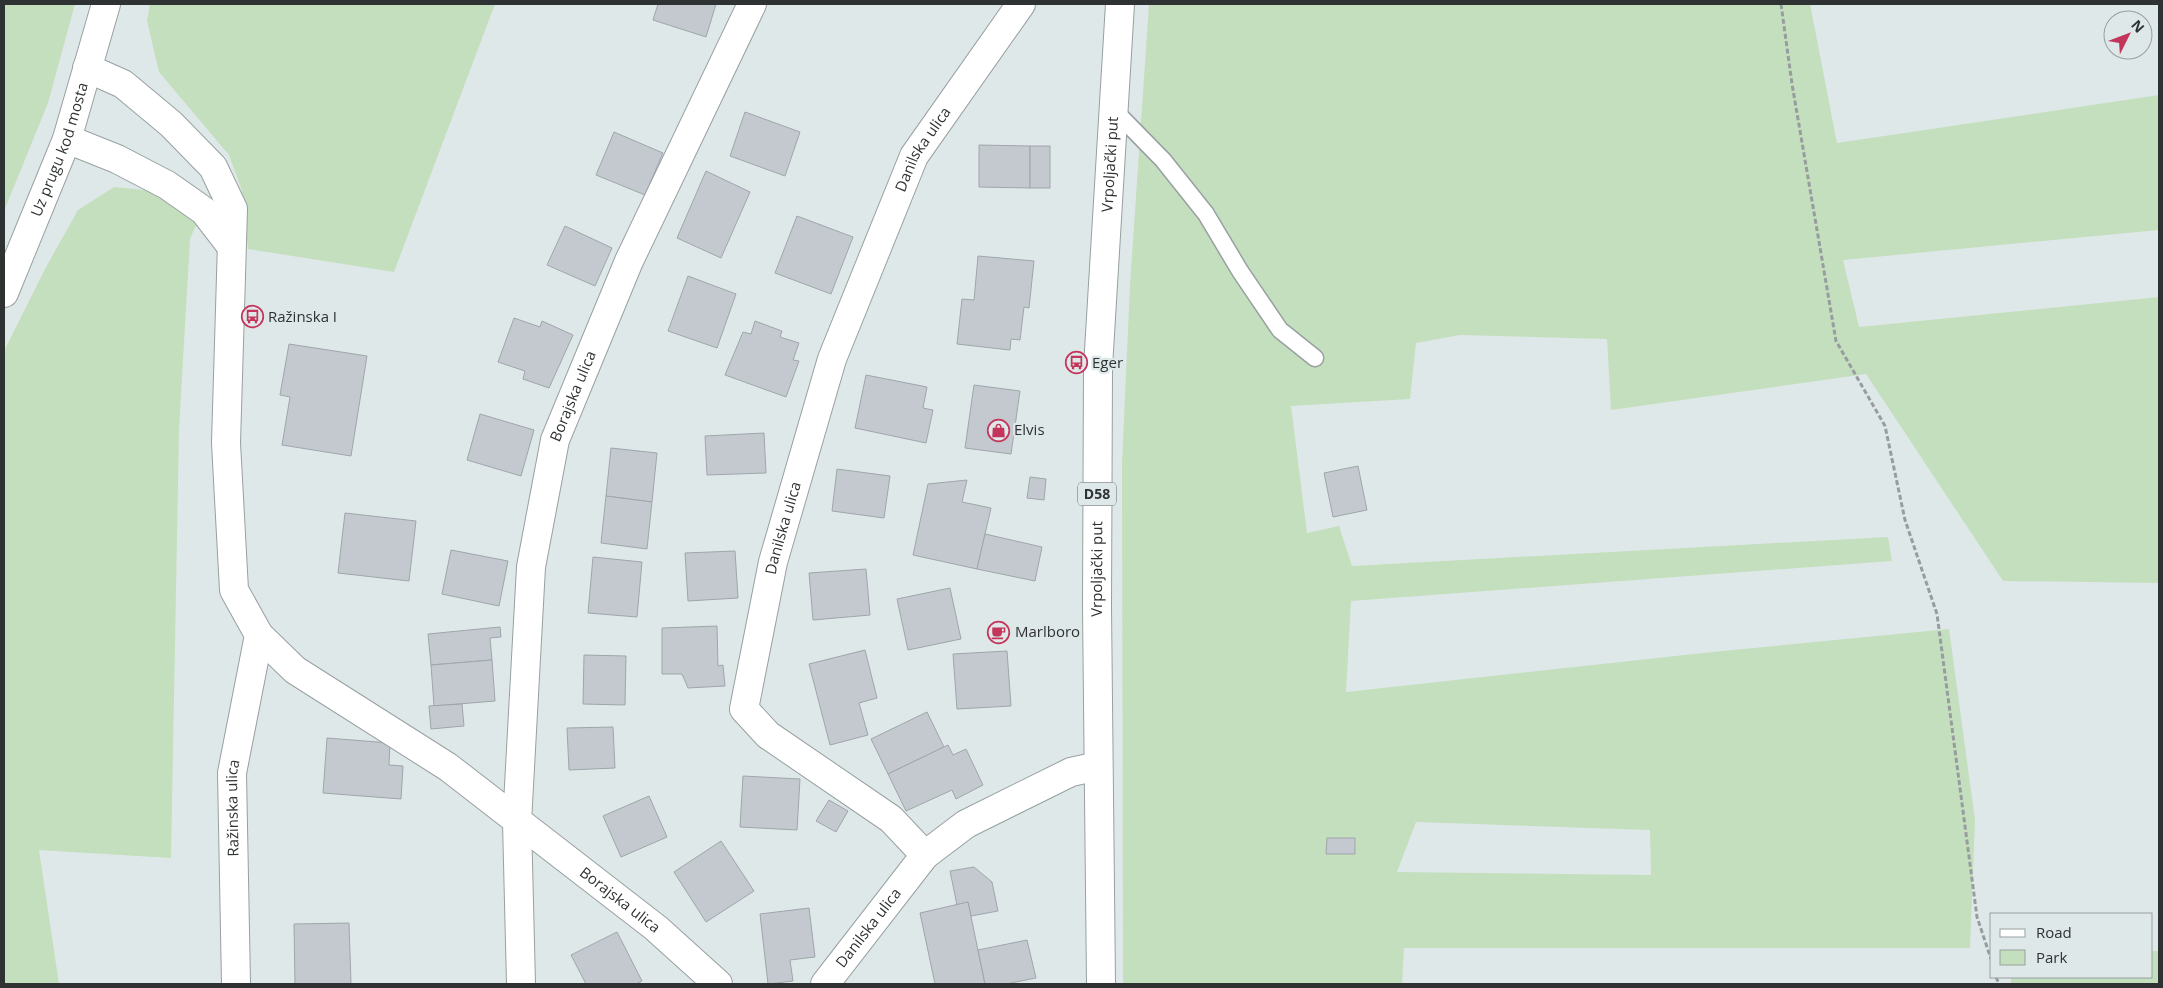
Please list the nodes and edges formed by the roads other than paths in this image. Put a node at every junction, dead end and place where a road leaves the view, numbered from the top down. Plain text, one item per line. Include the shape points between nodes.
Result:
1 (106, 4) edge
2 (752, 4) edge
3 (1021, 4) edge
4 (1120, 4) edge
5 (87, 68) junction
6 (1114, 110) junction
7 (67, 139) junction
8 (230, 246) junction
9 (4, 293) edge
10 (1315, 358) dead end
11 (259, 635) junction
12 (1098, 766) junction
13 (517, 822) junction
14 (925, 855) junction
15 (236, 984) edge
16 (521, 984) edge
17 (718, 984) edge
18 (825, 984) edge
19 (1101, 984) edge

1 - 5 street, Uz prugu kod mosta
2 - 13 street, Borajska ulica via 629,261 555,440 531,567
3 - 14 street, Danilska ulica via 914,156 832,359 773,562 744,709 768,735 891,819
4 - 6 street, Vrpoljački put / D58
5 - 7 street, Uz prugu kod mosta
5 - 8 street via 123,84 171,124 213,167 233,209
6 - 10 lane via 1163,160 1206,214 1280,330
6 - 12 street, Vrpoljački put / D58 via 1098,367
7 - 8 street via 117,159 168,185 204,212
7 - 9 street, Uz prugu kod mosta
8 - 11 street via 226,444 234,590
11 - 13 street via 295,670 448,767
11 - 15 street, Ražinska ulica via 232,773
12 - 14 street via 1071,772 966,824
12 - 19 street, Vrpoljački put / D58
13 - 16 street, Borajska ulica
13 - 17 street, Borajska ulica via 656,928
14 - 18 street, Danilska ulica

